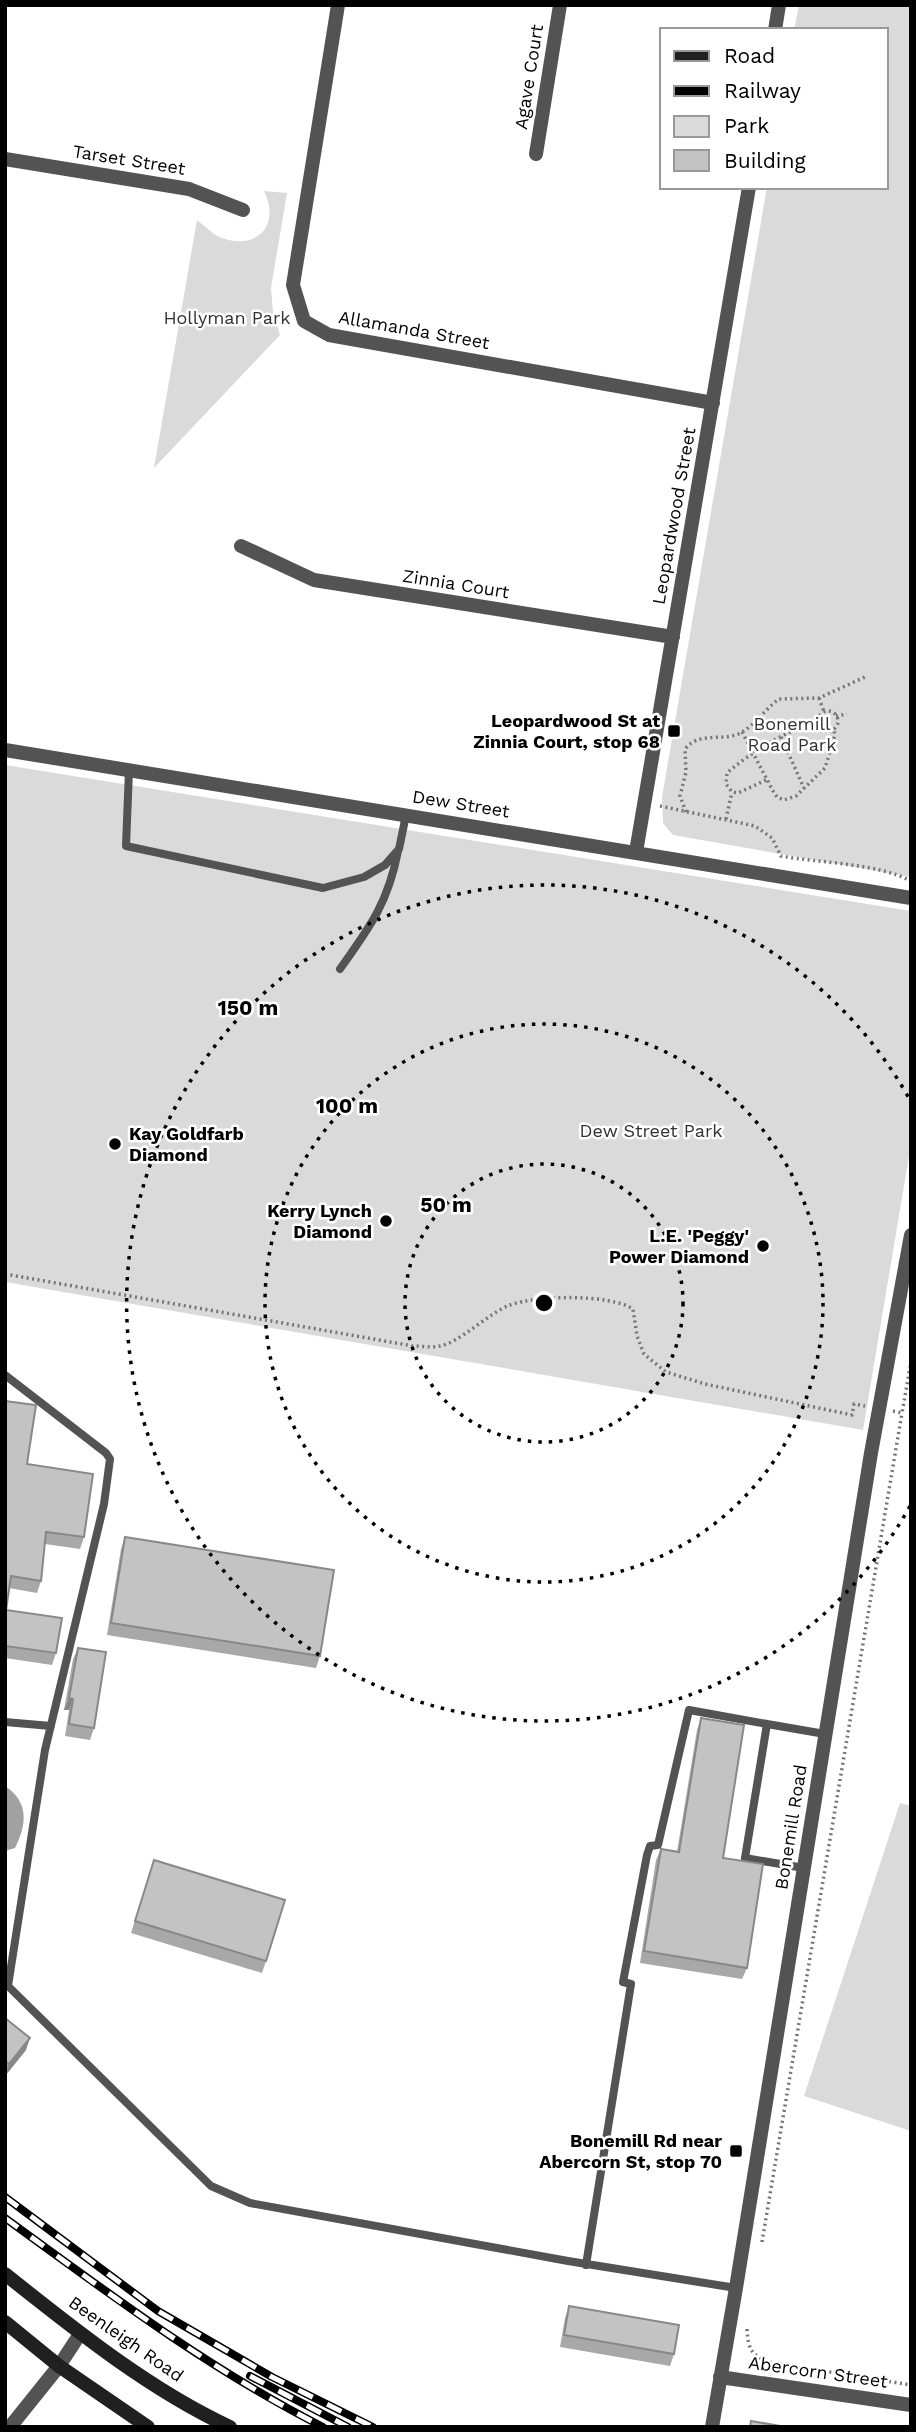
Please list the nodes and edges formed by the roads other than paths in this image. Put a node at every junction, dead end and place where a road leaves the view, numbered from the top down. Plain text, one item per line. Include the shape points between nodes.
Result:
1 (338, 5) edge
2 (560, 5) edge
3 (779, 5) edge
4 (775, 28) edge
5 (536, 154) dead end
6 (5, 159) edge
7 (749, 189) edge
8 (243, 210) dead end
9 (713, 403) junction
10 (241, 545) dead end
11 (673, 637) junction
12 (5, 750) edge
13 (129, 770) junction
14 (406, 815) junction
15 (399, 849) junction
16 (636, 852) junction
17 (911, 898) edge
18 (340, 969) dead end
19 (911, 1234) edge
20 (5, 1376) edge
21 (5, 1722) edge
22 (767, 1724) junction
23 (51, 1726) junction
24 (825, 1734) junction
25 (804, 1868) junction
26 (7, 1985) edge
27 (586, 2264) junction
28 (5, 2274) edge
29 (736, 2288) junction
30 (5, 2322) edge
31 (80, 2334) junction
32 (59, 2367) junction
33 (720, 2377) junction
34 (911, 2405) edge
35 (10, 2427) edge
36 (148, 2427) edge
37 (230, 2427) edge
38 (712, 2427) edge

1 - 9 street, Allamanda Street via 293,285 304,321 329,335
2 - 5 street, Agave Court
3 - 4 street
6 - 8 street, Tarset Street via 189,189
7 - 9 street, Leopardwood Street
9 - 11 street, Leopardwood Street
10 - 11 street, Zinnia Court via 314,580
11 - 16 street, Leopardwood Street
12 - 13 street, Dew Street
13 - 14 street, Dew Street
13 - 15 lane via 126,846 323,888 364,877 385,865
14 - 15 lane
14 - 16 street, Dew Street
15 - 18 lane via 385,901
16 - 17 street, Dew Street
19 - 24 street, Bonemill Road
20 - 23 lane via 110,1459 104,1504
21 - 23 lane
22 - 24 lane
22 - 25 lane via 745,1858
22 - 27 lane via 689,1710 658,1845 650,1846 647,1854 623,1982 631,1984
23 - 26 lane
24 - 25 street, Bonemill Road
25 - 29 street, Bonemill Road
26 - 27 lane via 211,2186 250,2203
27 - 29 lane
28 - 31 main road, Beenleigh Road
29 - 33 street, Bonemill Road
30 - 32 main road
31 - 32 street
31 - 37 main road, Beenleigh Road
32 - 35 street
32 - 36 main road
33 - 34 street, Abercorn Street
33 - 38 street, Bonemill Road

